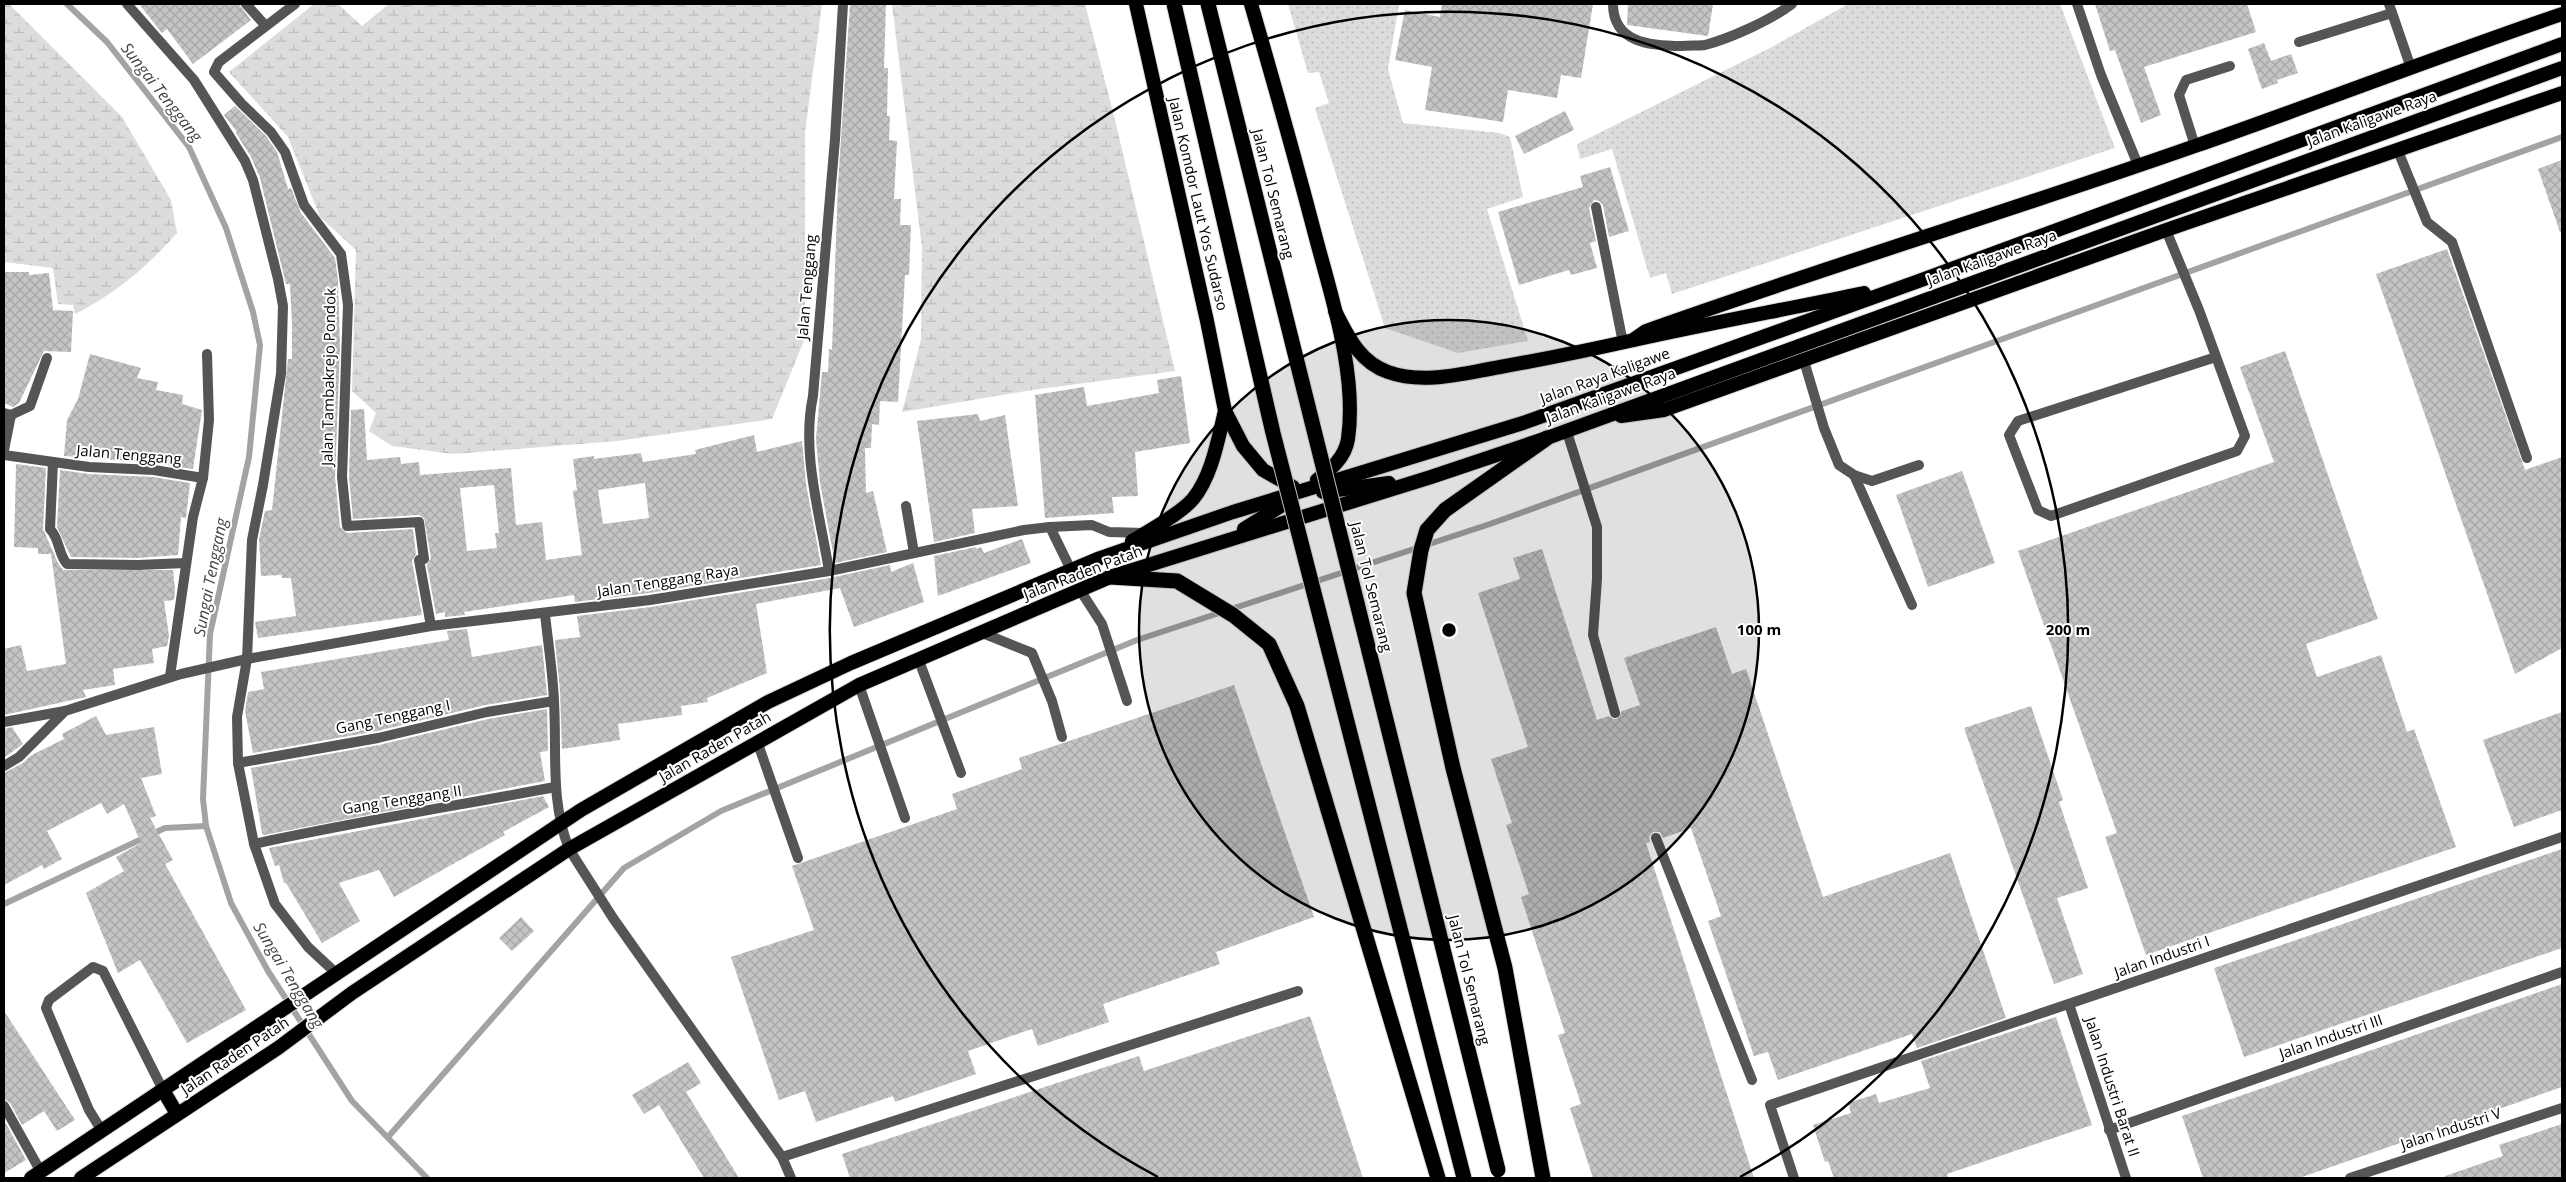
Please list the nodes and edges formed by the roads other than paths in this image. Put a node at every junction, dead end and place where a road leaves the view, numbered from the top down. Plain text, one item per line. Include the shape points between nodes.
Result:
1 (127, 4) edge
2 (246, 4) edge
3 (295, 4) edge
4 (843, 4) edge
5 (1136, 4) edge
6 (1174, 4) edge
7 (1208, 4) edge
8 (1251, 4) edge
9 (1613, 4) edge
10 (1792, 4) edge
11 (2077, 4) edge
12 (2390, 8) edge
13 (2562, 14) edge
14 (265, 25) junction
15 (2299, 42) dead end
16 (2562, 44) edge
17 (2230, 66) dead end
18 (2411, 68) junction
19 (2562, 68) edge
20 (2562, 93) edge
21 (2196, 146) junction
22 (2398, 151) junction
23 (2138, 165) junction
24 (1596, 207) dead end
25 (2169, 236) junction
26 (1916, 282) junction
27 (1335, 311) junction
28 (1628, 341) junction
29 (207, 354) dead end
30 (2216, 357) junction
31 (47, 358) dead end
32 (1806, 367) junction
33 (1225, 411) junction
34 (8, 414) edge
35 (1595, 419) junction
36 (1566, 429) junction
37 (1547, 438) junction
38 (4, 450) edge
39 (4, 455) edge
40 (2527, 458) dead end
41 (53, 462) junction
42 (1919, 465) dead end
43 (1854, 475) junction
44 (1431, 476) junction
45 (203, 478) junction
46 (1302, 492) junction
47 (906, 506) dead end
48 (1050, 527) junction
49 (1146, 533) junction
50 (1222, 542) junction
51 (914, 553) junction
52 (1100, 558) junction
53 (186, 562) junction
54 (1072, 570) junction
55 (829, 571) junction
56 (1110, 577) junction
57 (1080, 590) junction
58 (1912, 605) dead end
59 (545, 614) junction
60 (430, 626) junction
61 (980, 632) junction
62 (918, 658) junction
63 (244, 659) junction
64 (170, 676) junction
65 (858, 685) junction
66 (554, 701) junction
67 (1127, 701) dead end
68 (65, 711) junction
69 (1615, 713) dead end
70 (4, 722) edge
71 (1062, 737) dead end
72 (757, 741) junction
73 (238, 763) junction
74 (4, 766) edge
75 (961, 773) dead end
76 (556, 787) junction
77 (905, 818) dead end
78 (560, 824) junction
79 (2562, 837) edge
80 (1656, 838) dead end
81 (254, 844) junction
82 (569, 849) junction
83 (798, 858) dead end
84 (2562, 972) edge
85 (336, 975) junction
86 (1298, 991) dead end
87 (2069, 1004) junction
88 (1752, 1080) dead end
89 (163, 1090) junction
90 (4, 1106) edge
91 (2562, 1108) edge
92 (177, 1114) junction
93 (2109, 1130) junction
94 (102, 1131) junction
95 (782, 1157) junction
96 (1500, 1174) edge
97 (36, 1175) edge
98 (81, 1178) edge
99 (792, 1178) edge
100 (1438, 1178) edge
101 (1464, 1178) edge
102 (1543, 1178) edge
103 (1794, 1178) edge
104 (2126, 1178) edge
105 (2350, 1178) edge

1 - 63 street via 194,80 245,161 257,195 281,294 281,374 252,540
2 - 14 street
3 - 14 street, Jalan Tambakrejo Pondok
4 - 55 street, Jalan Tenggang via 828,228 808,416 812,478
5 - 33 highway, Jalan Komdor Laut Yos Sudarso
6 - 101 highway, bridge via 1273,433
7 - 96 highway, Jalan Tol Semarang, bridge
8 - 27 highway
9 - 10 street via 1614,20 1621,30 1641,42 1673,46 1703,45 1721,40
11 - 23 street via 2101,75
12 - 15 street
12 - 18 street
13 - 18 highway
14 - 60 street, Jalan Tambakrejo Pondok via 219,62 214,72 272,132 285,152 304,205 341,254 348,305 342,477 347,526 419,522 424,559 418,560
16 - 26 highway, Jalan Kaligawe Raya
17 - 21 street via 2186,80 2181,87 2179,95
18 - 21 highway
19 - 35 highway, Jalan Kaligawe Raya
20 - 22 highway
21 - 23 highway
22 - 25 highway
22 - 40 street via 2427,222 2452,242
23 - 28 highway via 1947,231 1773,286 1646,330
24 - 28 street
25 - 30 street
25 - 32 highway
26 - 28 highway
26 - 46 highway, Jalan Raya Kaligawe via 1523,423
27 - 28 highway via 1360,354 1386,372 1402,377 1453,376
27 - 46 highway via 1350,394 1348,441 1337,464
29 - 45 street via 209,420
30 - 30 street via 2245,436 2237,451 2051,516 2038,510 2009,435 2018,420
31 - 34 street via 30,406
32 - 35 highway via 1664,410
32 - 43 street via 1839,465
33 - 46 highway via 1243,446 1263,470
33 - 49 highway via 1213,462 1193,499
34 - 38 street
35 - 36 highway, Jalan Kaligawe Raya
36 - 37 highway, Jalan Kaligawe Raya
36 - 69 street via 1597,527 1593,635
37 - 44 highway, Jalan Kaligawe Raya
37 - 102 highway via 1445,510 1427,530 1414,593 1505,968
39 - 41 street, Jalan Tenggang
41 - 45 street, Jalan Tenggang via 154,470
41 - 53 street via 50,529 67,564
42 - 43 street via 1872,481
43 - 58 street
44 - 46 highway via 1316,493
44 - 50 highway, Jalan Raden Patah
45 - 53 street
46 - 50 highway
46 - 52 highway, Jalan Raden Patah
47 - 51 street
48 - 49 street, Jalan Tenggang Raya via 1092,525 1109,532
48 - 51 street, Jalan Tenggang Raya
48 - 54 street
49 - 52 highway
50 - 56 highway, Jalan Raden Patah
51 - 55 street, Jalan Tenggang Raya
52 - 54 highway, Jalan Raden Patah
53 - 64 street
54 - 78 highway, Jalan Raden Patah via 850,663 768,702
55 - 59 street, Jalan Tenggang Raya
56 - 57 highway, Jalan Raden Patah
56 - 100 highway via 1177,581 1233,615 1269,644 1297,706
57 - 61 highway, Jalan Raden Patah
57 - 67 street via 1102,624
59 - 60 street, Jalan Tenggang Raya
59 - 66 street
60 - 63 street, Jalan Tenggang Raya
61 - 62 highway, Jalan Raden Patah
61 - 71 street via 1032,653 1052,701
62 - 65 highway, Jalan Raden Patah
62 - 75 street
63 - 64 street, Jalan Tenggang Raya
63 - 73 street via 237,717
64 - 68 street
65 - 72 highway, Jalan Raden Patah
65 - 77 street
66 - 73 street, Gang Tenggang I
66 - 76 street
68 - 70 street
68 - 74 street via 19,756
72 - 82 highway, Jalan Raden Patah
72 - 83 street
73 - 81 street
76 - 78 street
76 - 81 street, Gang Tenggang II via 345,824
78 - 82 street
78 - 85 highway, Jalan Raden Patah
79 - 87 street, Jalan Industri I
80 - 88 street
81 - 85 street via 278,909 308,947
82 - 92 highway, Jalan Raden Patah
82 - 95 street
84 - 93 street, Jalan Industri III
85 - 89 highway, Jalan Raden Patah
86 - 95 street
87 - 93 street, Jalan Industri Barat II
87 - 103 street, Jalan Industri I via 1770,1105
89 - 92 highway
89 - 94 highway, Jalan Raden Patah
89 - 94 street via 103,971 93,967 48,1000 46,1008 89,1110
90 - 97 street
91 - 105 street, Jalan Industri V
92 - 98 highway, Jalan Raden Patah
93 - 104 street, Jalan Industri Barat II
94 - 97 highway, Jalan Raden Patah
95 - 99 street

